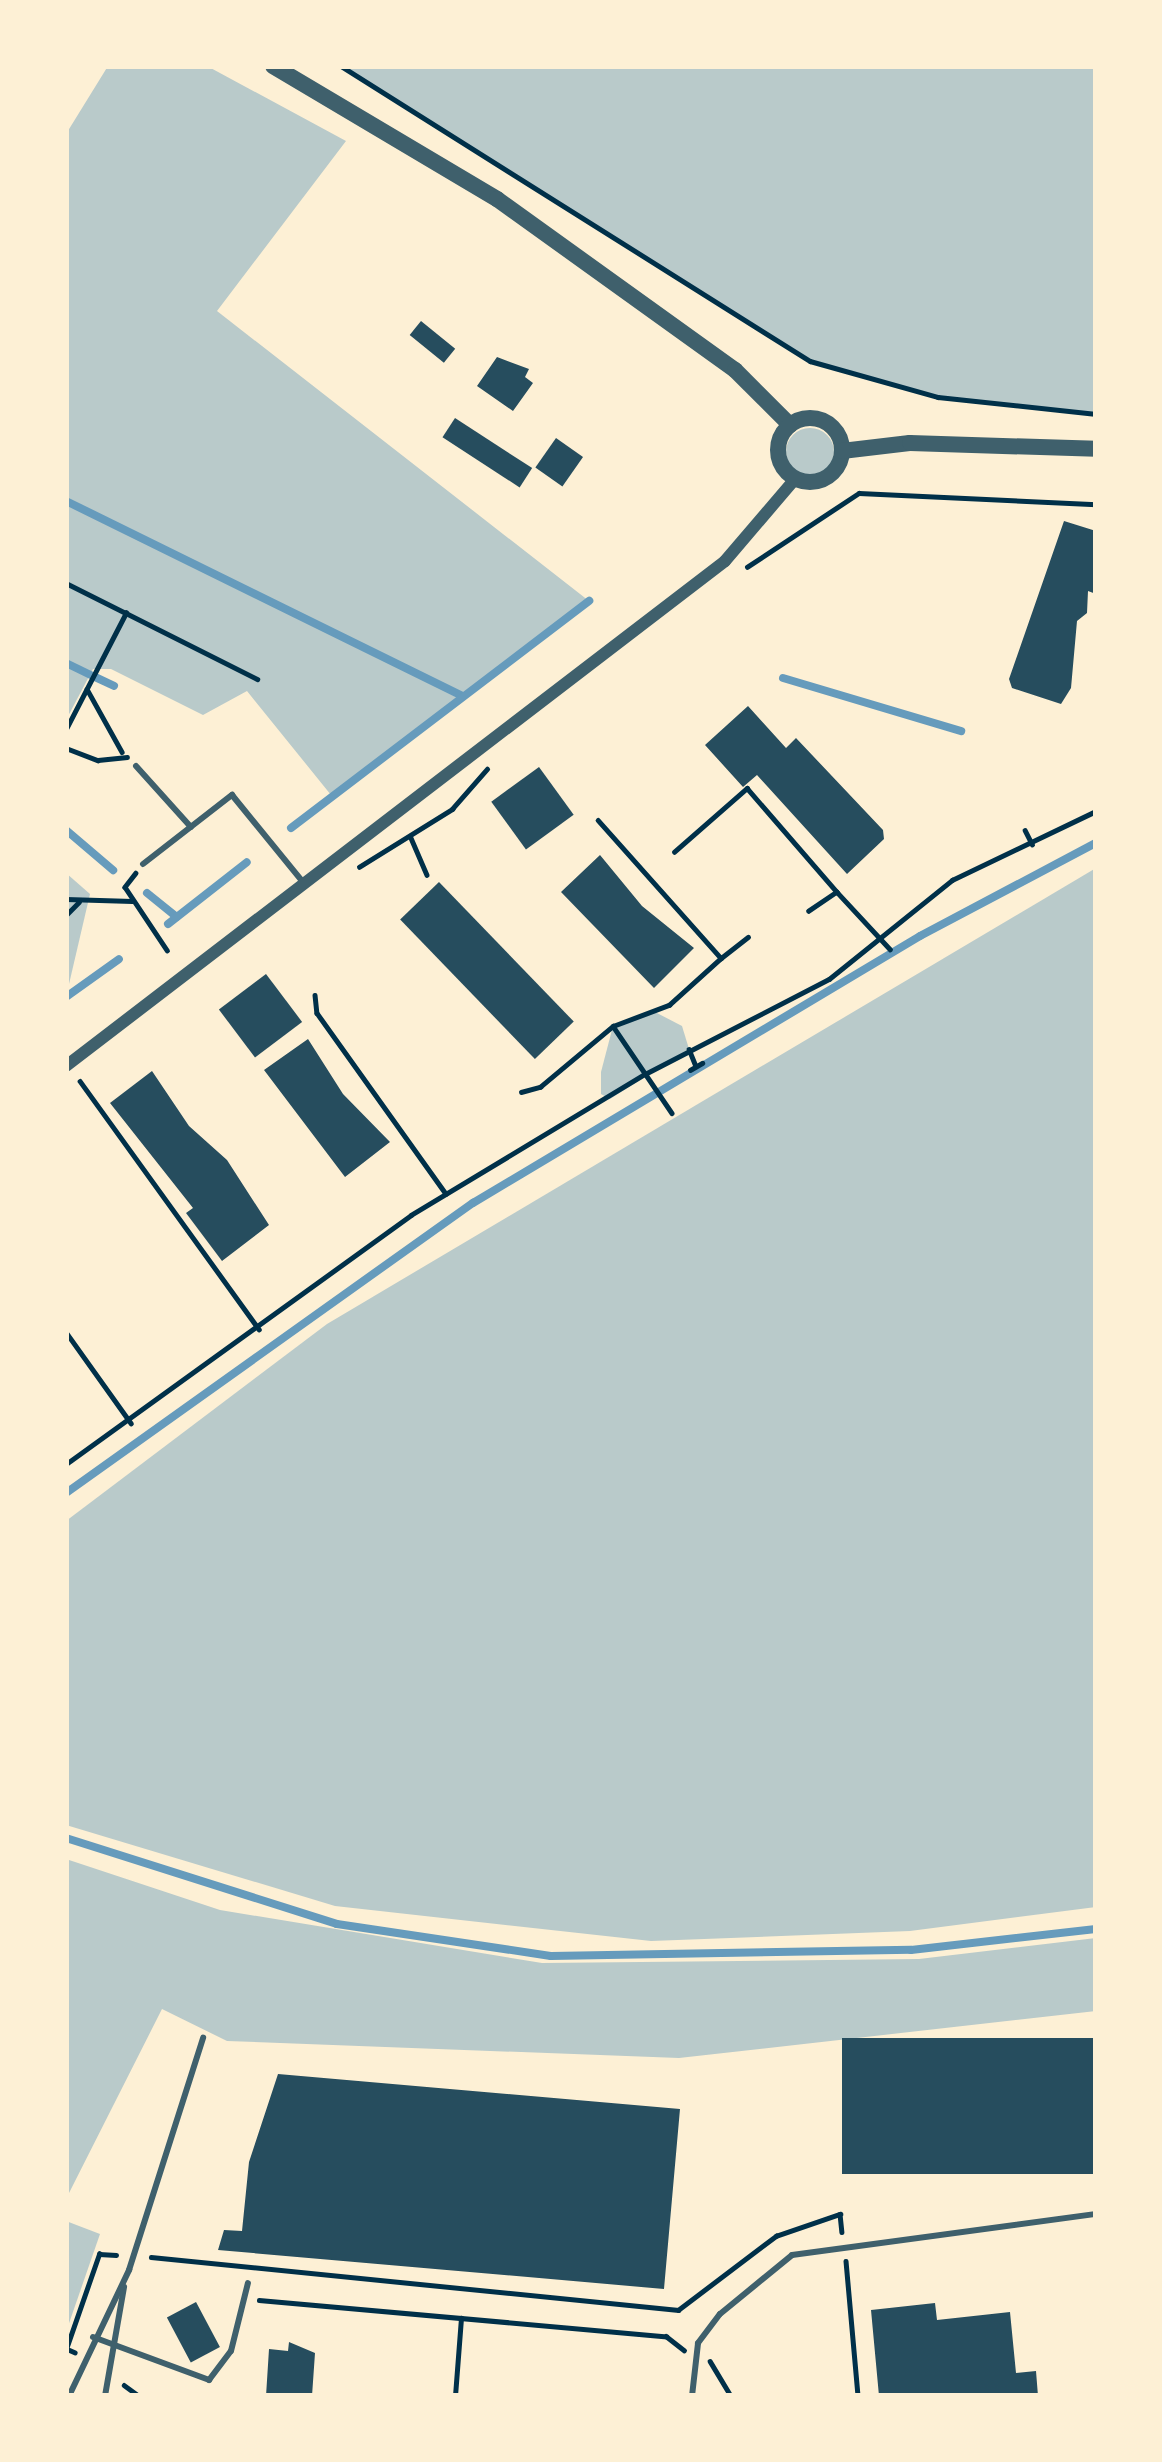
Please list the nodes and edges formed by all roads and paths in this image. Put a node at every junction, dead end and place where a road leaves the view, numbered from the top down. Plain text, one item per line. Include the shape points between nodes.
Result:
1 (273, 66) edge
2 (341, 66) edge
3 (1096, 414) edge
4 (790, 425) junction
5 (1096, 449) edge
6 (842, 451) junction
7 (796, 479) junction
8 (1096, 504) edge
9 (744, 569) dead end
10 (66, 583) edge
11 (126, 613) junction
12 (257, 679) dead end
13 (86, 689) junction
14 (66, 729) edge
15 (66, 748) edge
16 (122, 752) junction
17 (493, 762) dead end
18 (136, 766) joint
19 (1096, 811) edge
20 (598, 820) dead end
21 (191, 827) junction
22 (1025, 830) dead end
23 (411, 838) junction
24 (1032, 844) junction
25 (674, 852) dead end
26 (143, 864) joint
27 (347, 873) dead end
28 (427, 875) dead end
29 (305, 884) junction
30 (837, 892) junction
31 (66, 899) edge
32 (82, 900) junction
33 (135, 901) junction
34 (809, 911) dead end
35 (66, 916) edge
36 (879, 934) junction
37 (748, 937) dead end
38 (890, 949) dead end
39 (167, 950) dead end
40 (721, 958) junction
41 (315, 995) dead end
42 (613, 1026) junction
43 (689, 1049) junction
44 (66, 1066) edge
45 (696, 1066) dead end
46 (645, 1074) junction
47 (66, 1087) edge
48 (521, 1092) dead end
49 (671, 1113) dead end
50 (446, 1194) junction
51 (259, 1330) junction
52 (66, 1332) edge
53 (131, 1423) junction
54 (66, 1464) edge
55 (203, 2038) dead end
56 (1096, 2214) edge
57 (844, 2244) junction
58 (133, 2255) junction
59 (125, 2278) junction
60 (248, 2283) dead end
61 (244, 2300) junction
62 (461, 2318) junction
63 (93, 2337) junction
64 (115, 2348) junction
65 (66, 2349) edge
66 (697, 2351) junction
67 (69, 2396) edge
68 (105, 2396) edge
69 (454, 2396) edge
70 (692, 2396) edge
71 (731, 2396) edge
72 (858, 2396) edge

1 - 4 street via 497,200 735,370
2 - 3 path via 810,361 938,397
4 - 6 street via 819,419 836,431
4 - 7 street via 778,454
5 - 6 street via 910,443
6 - 7 street via 826,478
7 - 29 street via 725,561
8 - 9 path via 859,493
10 - 11 path
11 - 12 path
11 - 13 path
13 - 14 path
13 - 16 path
15 - 16 path via 98,760
16 - 18 path
17 - 23 path via 452,809
18 - 21 lane
19 - 24 path
20 - 40 path
21 - 26 lane
21 - 29 lane via 232,795
22 - 24 path
23 - 27 path
23 - 28 path
24 - 36 path via 952,880
25 - 30 path via 747,788
26 - 33 path via 125,886
29 - 44 street
30 - 34 path
30 - 36 path
31 - 32 path
32 - 33 path
32 - 35 path
33 - 39 path
36 - 38 path
36 - 43 path via 829,979
37 - 40 path
40 - 42 path via 669,1005
41 - 50 path via 317,1012
42 - 46 path
42 - 48 path via 540,1087
43 - 45 path
43 - 46 path
46 - 49 path
46 - 50 path
47 - 51 path via 78,1078
50 - 51 path
51 - 53 path
52 - 53 path
53 - 54 path
55 - 58 lane
56 - 57 lane
57 - 58 path via 840,2214 800,2226 678,2310
57 - 66 lane via 792,2255 720,2314
57 - 72 path
58 - 59 lane
58 - 65 path via 99,2254
59 - 63 lane
59 - 64 lane
60 - 61 lane
61 - 62 path
61 - 64 lane via 231,2351 209,2380
62 - 66 path via 666,2336 676,2349
62 - 69 path
63 - 64 lane
63 - 67 lane
64 - 68 lane
66 - 70 lane
66 - 71 path via 717,2366

